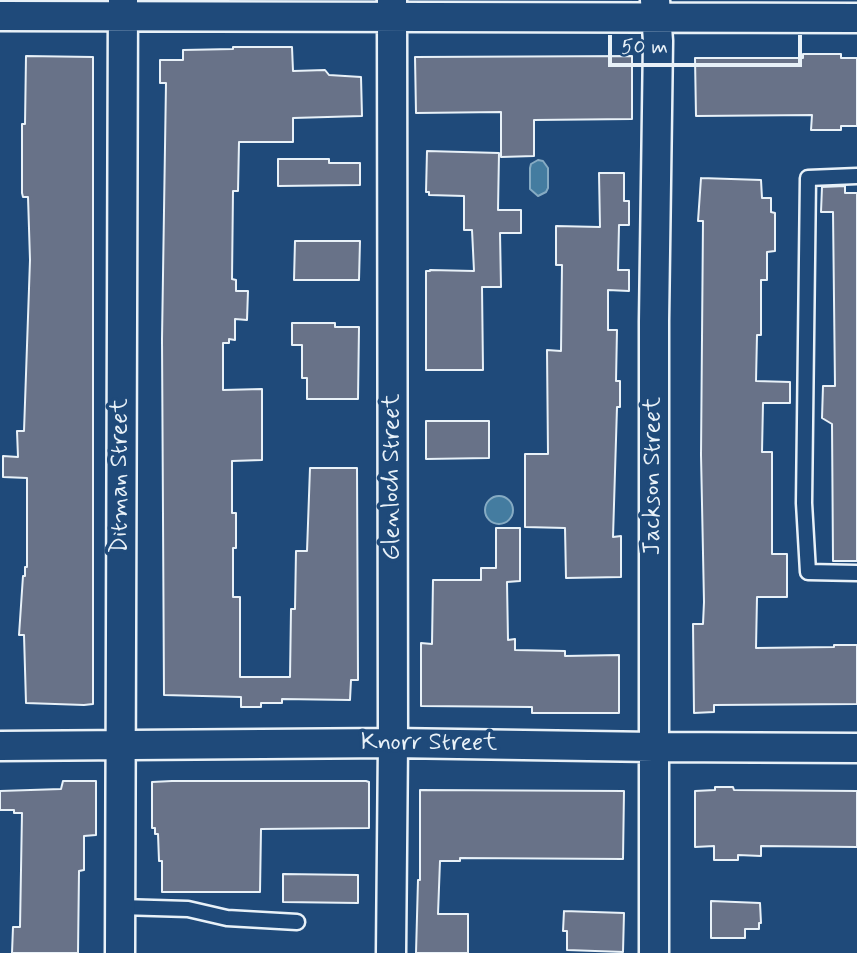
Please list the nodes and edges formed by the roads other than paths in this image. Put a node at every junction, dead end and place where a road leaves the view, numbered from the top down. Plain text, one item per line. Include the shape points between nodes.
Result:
1 (123, 8) edge
2 (655, 8) edge
3 (393, 9) edge
4 (0, 16) edge
5 (857, 18) edge
6 (857, 176) edge
7 (857, 573) edge
8 (393, 743) junction
9 (0, 746) edge
10 (120, 747) junction
11 (654, 747) junction
12 (857, 748) edge
13 (120, 907) junction
14 (297, 922) dead end
15 (120, 953) edge
16 (391, 953) edge
17 (653, 953) edge

1 - 3 street
1 - 4 street
1 - 10 street, Ditman Street
2 - 3 street
2 - 5 street
2 - 11 street, Jackson Street
3 - 8 street, Glenloch Street
6 - 7 lane via 808,178 804,503 808,572
8 - 10 street, Knorr Street
8 - 11 street, Knorr Street
8 - 16 street, Glenloch Street
9 - 10 street, Knorr Street
10 - 13 street, Ditman Street
11 - 12 street, Knorr Street
11 - 17 street, Jackson Street
13 - 14 lane via 188,909 227,918
13 - 15 street, Ditman Street

